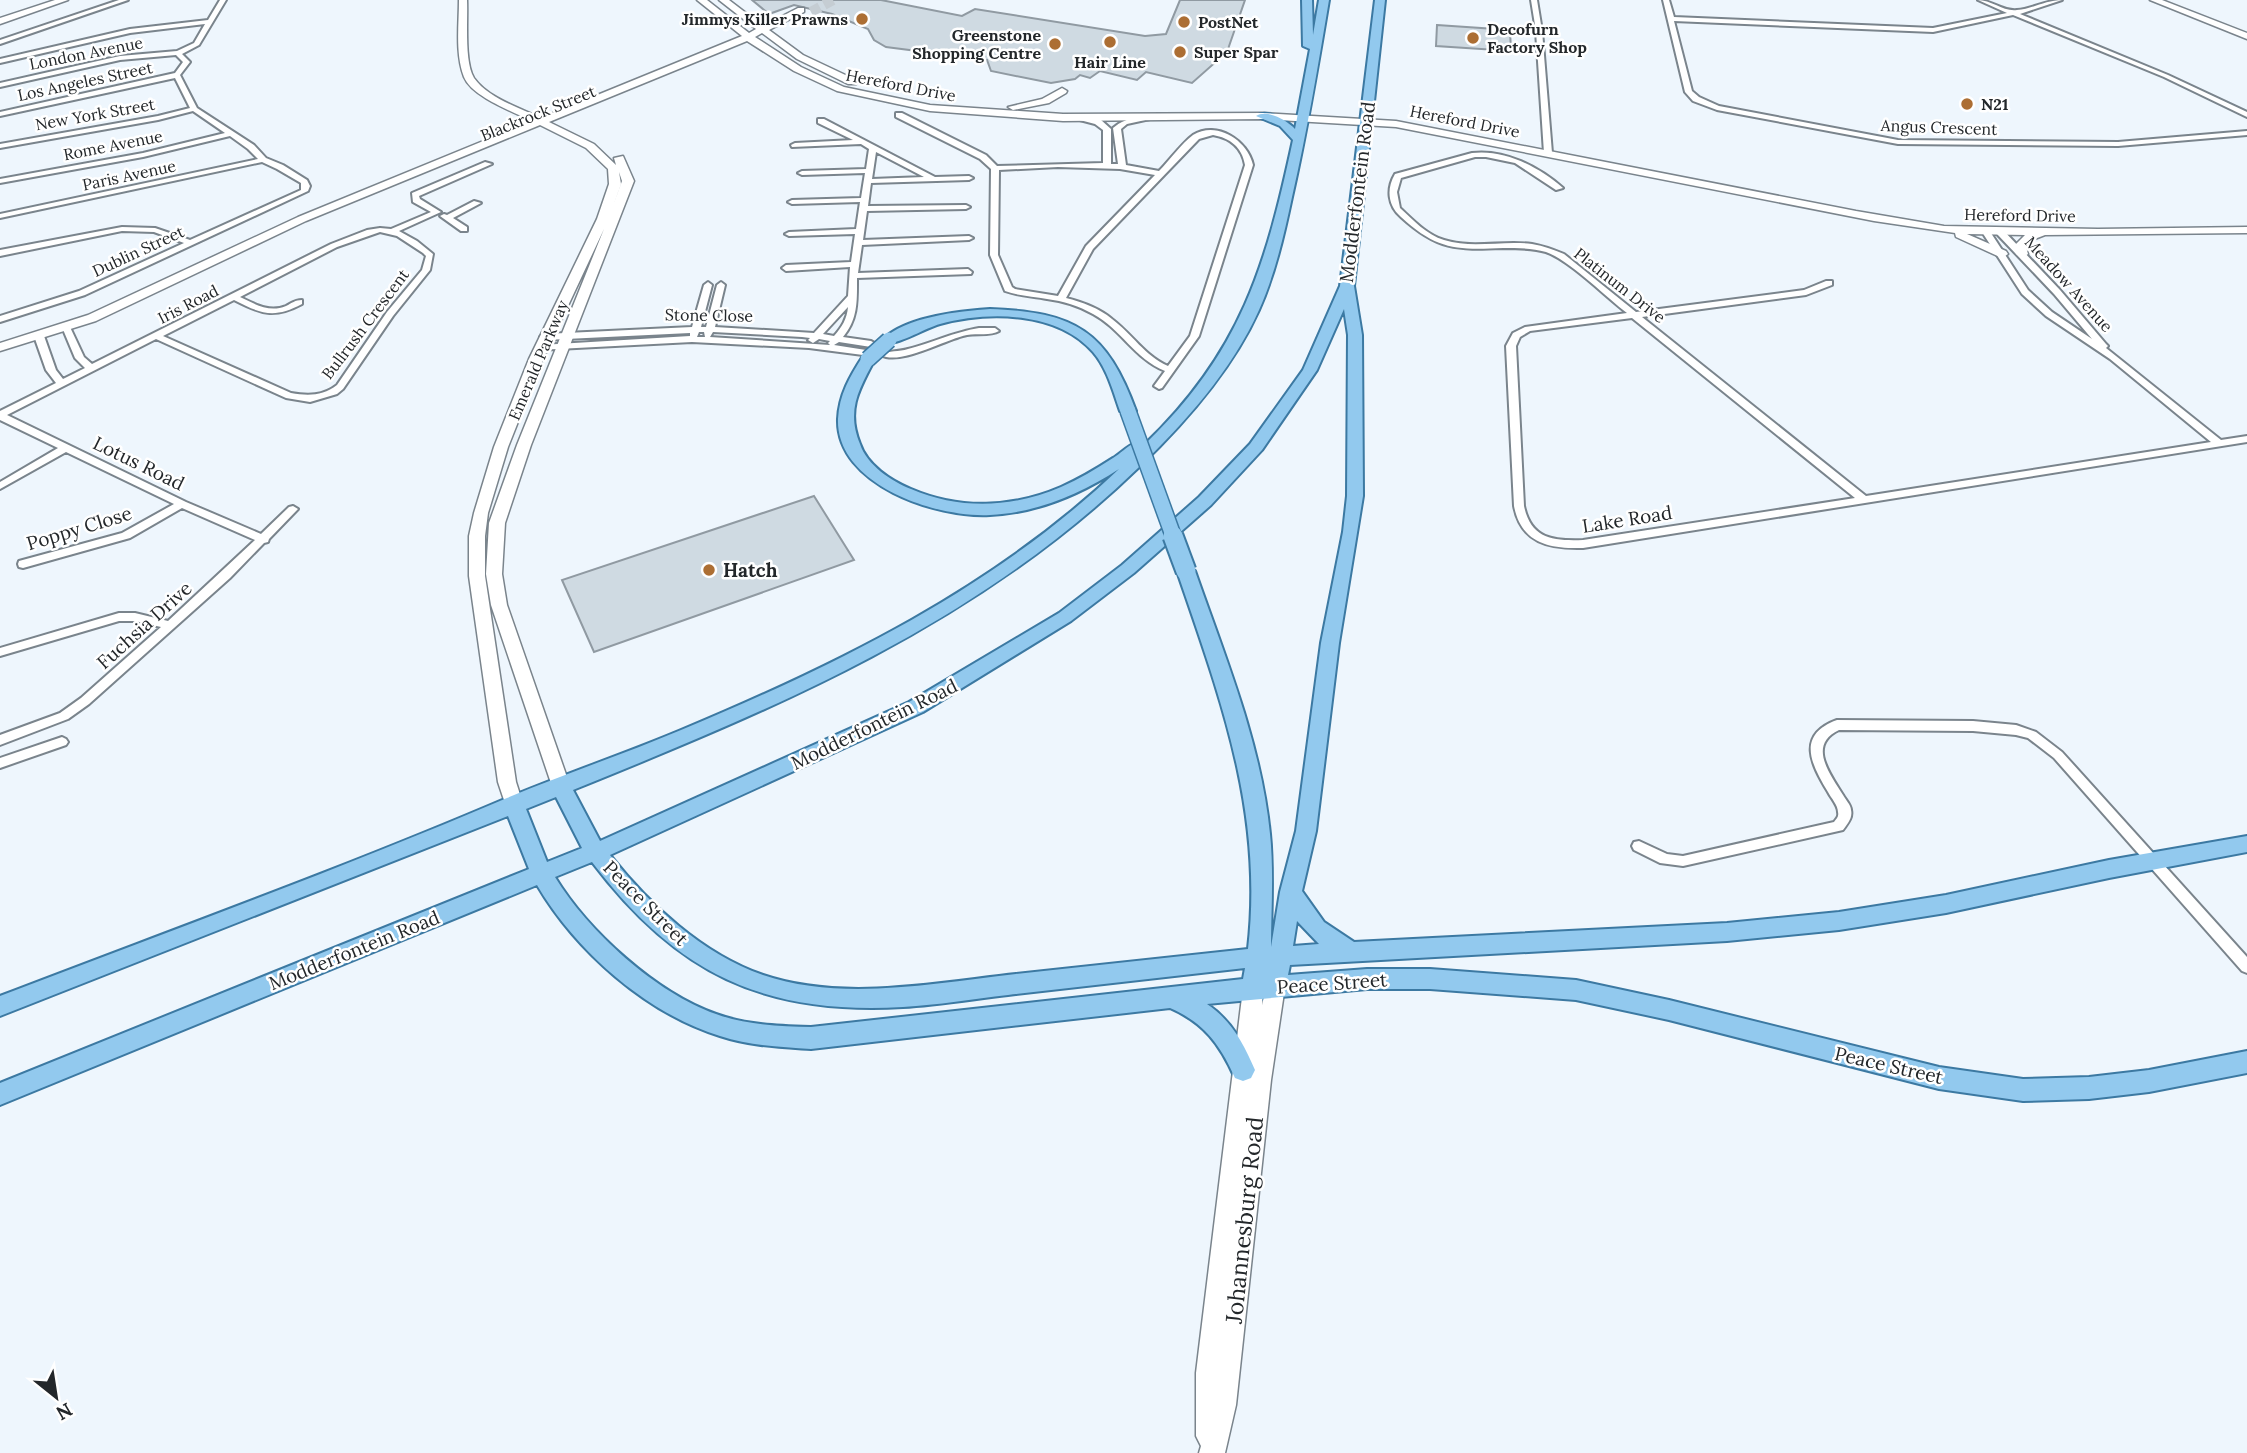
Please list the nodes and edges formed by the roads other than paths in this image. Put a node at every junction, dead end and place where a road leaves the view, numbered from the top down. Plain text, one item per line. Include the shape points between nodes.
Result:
1 (47, 0) edge
2 (64, 0) edge
3 (125, 0) edge
4 (223, 0) edge
5 (463, 0) edge
6 (471, 0) edge
7 (701, 0) edge
8 (723, 0) edge
9 (1307, 0) edge
10 (1324, 0) edge
11 (1380, 0) edge
12 (1534, 0) edge
13 (1666, 0) edge
14 (1981, 0) edge
15 (2031, 0) edge
16 (2059, 0) edge
17 (2154, 0) edge
18 (2175, 0) edge
19 (2002, 8) junction
20 (806, 11) tunnel mouth
21 (2015, 13) junction
22 (0, 16) edge
23 (743, 16) junction
24 (1993, 16) junction
25 (1670, 19) junction
26 (0, 21) edge
27 (210, 22) junction
28 (789, 25) junction
29 (2247, 28) edge
30 (34, 30) junction
31 (766, 33) junction
32 (2247, 36) edge
33 (751, 39) junction
34 (0, 42) edge
35 (39, 50) junction
36 (728, 52) junction
37 (178, 53) junction
38 (800, 57) junction
39 (0, 61) edge
40 (1313, 63) junction
41 (794, 68) junction
42 (177, 75) junction
43 (0, 85) edge
44 (1062, 91) dead end
45 (1013, 107) junction
46 (1061, 107) junction
47 (194, 108) junction
48 (1306, 111) junction
49 (0, 114) edge
50 (899, 115) dead end
51 (2247, 115) edge
52 (1262, 116) junction
53 (1078, 117) junction
54 (1157, 117) junction
55 (1191, 117) junction
56 (1367, 117) junction
57 (821, 121) dead end
58 (550, 122) junction
59 (2247, 133) edge
60 (231, 134) junction
61 (1299, 140) junction
62 (862, 142) junction
63 (795, 145) dead end
64 (0, 146) edge
65 (873, 148) junction
66 (1548, 150) junction
67 (263, 160) junction
68 (488, 164) dead end
69 (1107, 164) junction
70 (1122, 164) junction
71 (995, 168) junction
72 (868, 171) junction
73 (802, 173) dead end
74 (1161, 174) junction
75 (969, 178) dead end
76 (934, 179) junction
77 (0, 181) edge
78 (867, 181) junction
79 (1559, 188) dead end
80 (792, 202) dead end
81 (477, 203) dead end
82 (863, 205) junction
83 (966, 207) dead end
84 (437, 212) junction
85 (0, 216) edge
86 (447, 218) junction
87 (1942, 228) junction
88 (464, 229) dead end
89 (2246, 230) edge
90 (393, 231) junction
91 (859, 231) junction
92 (2044, 232) junction
93 (789, 234) dead end
94 (1993, 235) junction
95 (969, 238) dead end
96 (188, 242) junction
97 (858, 243) junction
98 (0, 253) edge
99 (2022, 254) junction
100 (855, 264) junction
101 (786, 268) dead end
102 (968, 272) dead end
103 (853, 276) junction
104 (1829, 283) dead end
105 (708, 285) dead end
106 (721, 285) dead end
107 (1347, 286) junction
108 (234, 297) junction
109 (851, 298) junction
110 (1061, 299) junction
111 (299, 302) dead end
112 (1636, 314) junction
113 (0, 319) edge
114 (66, 327) junction
115 (696, 328) junction
116 (710, 328) junction
117 (995, 331) dead end
118 (817, 335) junction
119 (39, 336) junction
120 (156, 336) junction
121 (837, 338) junction
122 (692, 339) junction
123 (707, 340) junction
124 (565, 341) junction
125 (543, 343) junction
126 (809, 345) junction
127 (0, 347) edge
128 (828, 348) junction
129 (890, 348) junction
130 (867, 352) junction
131 (913, 352) joint
132 (2113, 357) junction
133 (91, 369) junction
134 (1170, 370) junction
135 (61, 383) junction
136 (1158, 386) dead end
137 (1186, 409) junction
138 (0, 416) edge
139 (2247, 439) edge
140 (2219, 443) junction
141 (67, 447) junction
142 (0, 486) edge
143 (1863, 499) junction
144 (182, 504) junction
145 (293, 509) dead end
146 (264, 540) junction
147 (23, 564) dead end
148 (169, 625) junction
149 (0, 652) edge
150 (0, 740) edge
151 (62, 742) dead end
152 (0, 763) edge
153 (561, 786) junction
154 (514, 804) junction
155 (2247, 844) edge
156 (1639, 846) dead end
157 (596, 852) junction
158 (2152, 861) junction
159 (542, 874) junction
160 (1291, 892) junction
161 (1354, 953) junction
162 (1270, 958) junction
163 (2247, 967) edge
164 (1264, 988) junction
165 (1171, 998) junction
166 (0, 1006) edge
167 (2240, 1065) edge
168 (1243, 1070) junction
169 (0, 1094) edge
170 (1211, 1453) edge

1 - 22 street
2 - 26 street
3 - 30 street
4 - 27 street
5 - 58 street, Emerald Parkway via 469,78 489,96
6 - 58 street, Emerald Parkway via 473,75 484,88
7 - 33 street, Hereford Drive
8 - 23 street, Hereford Drive
9 - 40 main road via 1308,48
10 - 40 main road
11 - 56 main road, Modderfontein Road
12 - 66 street
13 - 25 street, Angus Crescent
14 - 19 street
15 - 19 street
16 - 21 street
17 - 32 street
18 - 29 street
19 - 21 street
19 - 24 street
20 - 28 street, Blackrock Street
21 - 24 street
21 - 51 street
23 - 28 street
23 - 31 street, Hereford Drive
24 - 25 street via 1933,30
25 - 59 street, Angus Crescent via 1689,92 1717,108 1914,143 2118,144
27 - 35 street via 130,31
27 - 37 street via 197,44
28 - 31 street, Blackrock Street
28 - 38 street via 787,41
30 - 34 street
30 - 35 street
31 - 33 street, Blackrock Street
31 - 38 street, Hereford Drive
33 - 36 street, Blackrock Street
33 - 41 street, Hereford Drive
33 - 58 street, Blackrock Street
35 - 39 street
36 - 41 street via 756,51
36 - 58 street, Blackrock Street
37 - 42 street via 187,62
37 - 43 street, London Avenue via 120,58
38 - 45 street, Hereford Drive via 834,75 882,90 939,101
40 - 48 main road
41 - 53 street, Hereford Drive via 835,88 920,107
42 - 47 street
42 - 49 street, Los Angeles Street
44 - 45 street via 1045,101
45 - 46 street, Hereford Drive
46 - 48 street, Hereford Drive
46 - 55 street via 1069,112
47 - 60 street
47 - 64 street, New York Street
48 - 52 street, Hereford Drive
48 - 56 street, Hereford Drive
48 - 61 main road
50 - 71 street via 983,157
52 - 55 street, Hereford Drive
52 - 61 main road via 1284,124
53 - 54 street, Hereford Drive
53 - 69 street via 1105,127
54 - 55 street, Hereford Drive
54 - 70 street via 1125,122 1117,128
56 - 66 street, Hereford Drive
56 - 107 main road, Modderfontein Road
57 - 62 street
58 - 114 street, Blackrock Street via 420,178 272,233
58 - 124 street, Emerald Parkway via 609,148 619,158 628,181
58 - 125 street, Emerald Parkway via 601,154 613,167 615,184 603,219
60 - 67 street
60 - 77 street, Rome Avenue
61 - 137 main road via 1260,294 1242,331
62 - 63 street
62 - 65 street
65 - 72 street
65 - 76 street
66 - 87 street, Hereford Drive
66 - 94 street, Hereford Drive
67 - 85 street, Paris Avenue
67 - 96 street, Dublin Street via 281,167 306,186 304,191
68 - 84 street via 413,197
69 - 70 street
69 - 71 street
70 - 74 street
71 - 110 street via 994,255 1008,289
72 - 73 street
72 - 78 street
74 - 110 street via 1083,256
74 - 134 street via 1196,137 1208,132 1227,135 1249,159 1194,336
75 - 76 street
76 - 78 street
78 - 82 street
79 - 112 street, Platinum Drive via 1517,161 1475,155 1398,176 1393,199 1396,209 1441,242 1554,252
80 - 82 street
81 - 86 street
82 - 83 street
82 - 91 street
84 - 86 street
84 - 90 street, Iris Road
86 - 88 street
87 - 94 street
87 - 94 street, Hereford Drive
89 - 92 street, Hereford Drive
89 - 94 street, Hereford Drive
90 - 108 street, Iris Road via 380,230 350,240
90 - 120 street, Bullrush Crescent via 427,252 431,262 334,392 296,399
91 - 93 street
91 - 97 street
92 - 94 street, Hereford Drive
92 - 99 street via 2023,241
94 - 99 street, Meadow Avenue
94 - 132 street, Meadow Avenue via 2025,292
95 - 97 street
96 - 98 street via 155,230 122,229
96 - 113 street, Dublin Street via 82,293
97 - 100 street
99 - 132 street, Meadow Avenue
100 - 101 street
100 - 103 street
102 - 103 street
103 - 109 street
104 - 112 street, Lake Road via 1806,292
105 - 115 street
106 - 116 street
107 - 157 main road, Modderfontein Road via 1310,370 1256,447 1205,500 1065,617 916,707
107 - 160 main road via 1355,335 1355,496 1306,831
108 - 111 street via 272,313
108 - 120 street, Iris Road
109 - 118 street
109 - 121 street via 850,321
110 - 134 street via 1115,324 1150,363
112 - 143 street, Platinum Drive
112 - 143 street, Lake Road via 1521,331 1513,339 1520,518 1525,528 1556,544 1583,544
114 - 119 street, Blackrock Street
114 - 133 street via 80,358
115 - 116 street, Stone Close
115 - 122 street
115 - 124 street, Stone Close
116 - 118 street, Stone Close
116 - 123 street
117 - 131 street via 959,333
118 - 121 street, Stone Close
118 - 126 street
119 - 127 street, Blackrock Street
119 - 135 street via 51,370
120 - 133 street, Iris Road
121 - 128 street
121 - 130 street, Stone Close
122 - 123 street, Stone Close
122 - 124 street, Stone Close
123 - 126 street, Stone Close
124 - 125 street, Stone Close
124 - 153 street, Emerald Parkway via 497,523 494,574 509,638
125 - 154 street, Emerald Parkway via 497,459 477,536 480,599
126 - 128 street, Stone Close
128 - 130 street, Stone Close
129 - 130 main road, bridge
129 - 131 street
129 - 162 main road, bridge via 918,325 967,314 1019,314 1059,324 1101,352 1128,411 1186,572 1253,785
130 - 137 main road via 846,400 850,443 884,483 941,506 988,510 1058,495 1107,471
132 - 140 street, Meadow Avenue
133 - 135 street, Iris Road
134 - 136 street
135 - 138 street, Iris Road
137 - 153 main road via 1126,474 1067,524 1008,568 877,649
138 - 141 street, Lotus Road
139 - 140 street, Lake Road
140 - 143 street, Lake Road
141 - 142 street
141 - 144 street, Lotus Road
144 - 146 street, Lotus Road
144 - 147 street, Poppy Close via 126,536
145 - 146 street, Fuchsia Drive
146 - 148 street, Fuchsia Drive
148 - 149 street via 119,617
148 - 150 street, Fuchsia Drive via 64,716
151 - 152 street
153 - 154 main road
153 - 157 main road, Peace Street
154 - 159 main road, Peace Street
154 - 166 main road
155 - 158 main road, Peace Street
156 - 158 street via 1665,859 1683,861 1838,826 1845,810 1814,746 1825,729 1850,723 1973,726 2016,730 2046,745
157 - 159 main road, Modderfontein Road
157 - 162 main road, Peace Street via 692,950 739,977 785,991 846,998 903,997
158 - 161 main road, Peace Street via 1839,921 1727,932
158 - 163 street
159 - 165 main road, Peace Street via 557,898 609,956 665,1000 706,1021 756,1035 811,1038
159 - 169 main road, Modderfontein Road
160 - 161 main road via 1324,937
160 - 162 main road
161 - 162 main road, Peace Street
162 - 164 main road
164 - 165 main road, Peace Street
164 - 167 main road, Peace Street via 1430,979 1576,990 1939,1078 2023,1090 2090,1088
164 - 168 street, Johannesburg Road
164 - 170 street, Johannesburg Road via 1259,1080 1223,1405
165 - 168 main road via 1214,1020 1235,1048
168 - 170 street, Johannesburg Road via 1209,1373

